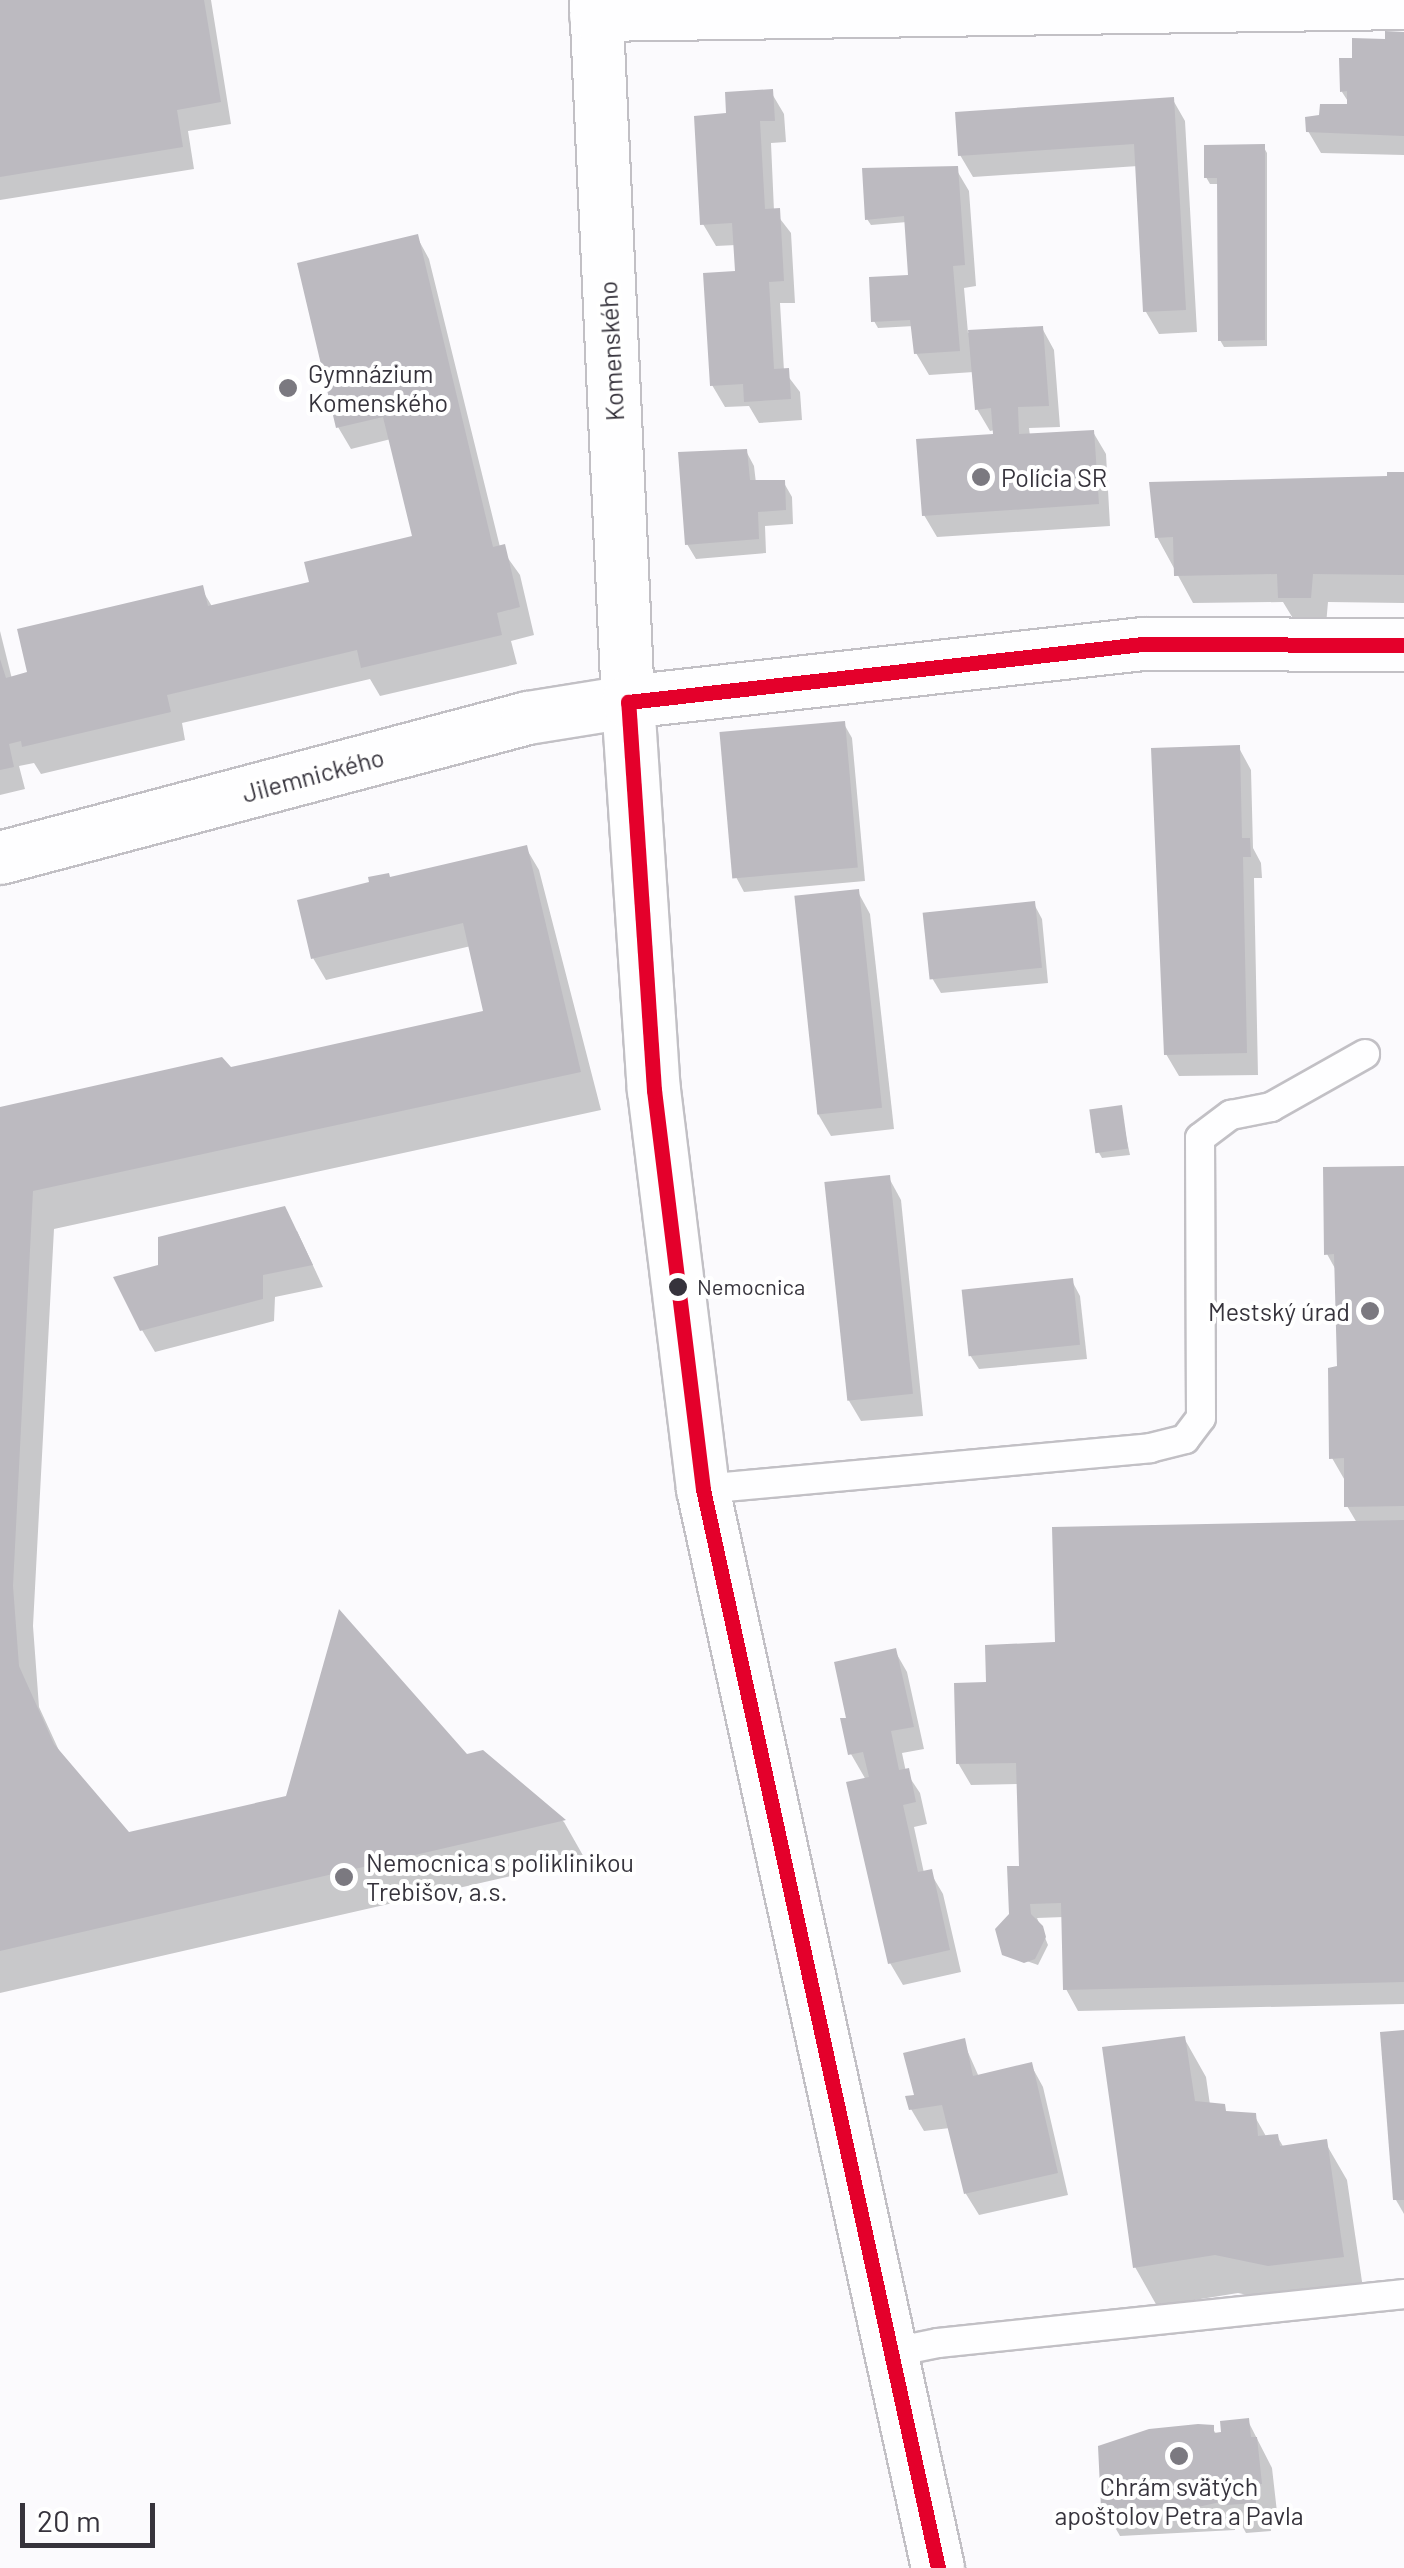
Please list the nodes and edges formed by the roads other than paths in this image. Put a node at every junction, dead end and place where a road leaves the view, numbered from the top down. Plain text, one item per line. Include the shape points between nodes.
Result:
1 (1404, 3) edge
2 (596, 8) edge
3 (1404, 645) edge
4 (628, 702) junction
5 (0, 858) edge
6 (1364, 1054) dead end
7 (703, 1489) junction
8 (1404, 2294) edge
9 (889, 2353) junction
10 (938, 2568) edge

1 - 2 street
2 - 4 street, Komenského
3 - 4 street, Jilemnického via 1143,644
4 - 5 street, Jilemnického via 528,718
4 - 7 street, Komenského via 654,1090
6 - 7 lane via 1271,1107 1231,1115 1200,1138 1201,1418 1185,1439 1150,1448
7 - 9 street, Komenského
8 - 9 lane
9 - 10 street, Komenského

